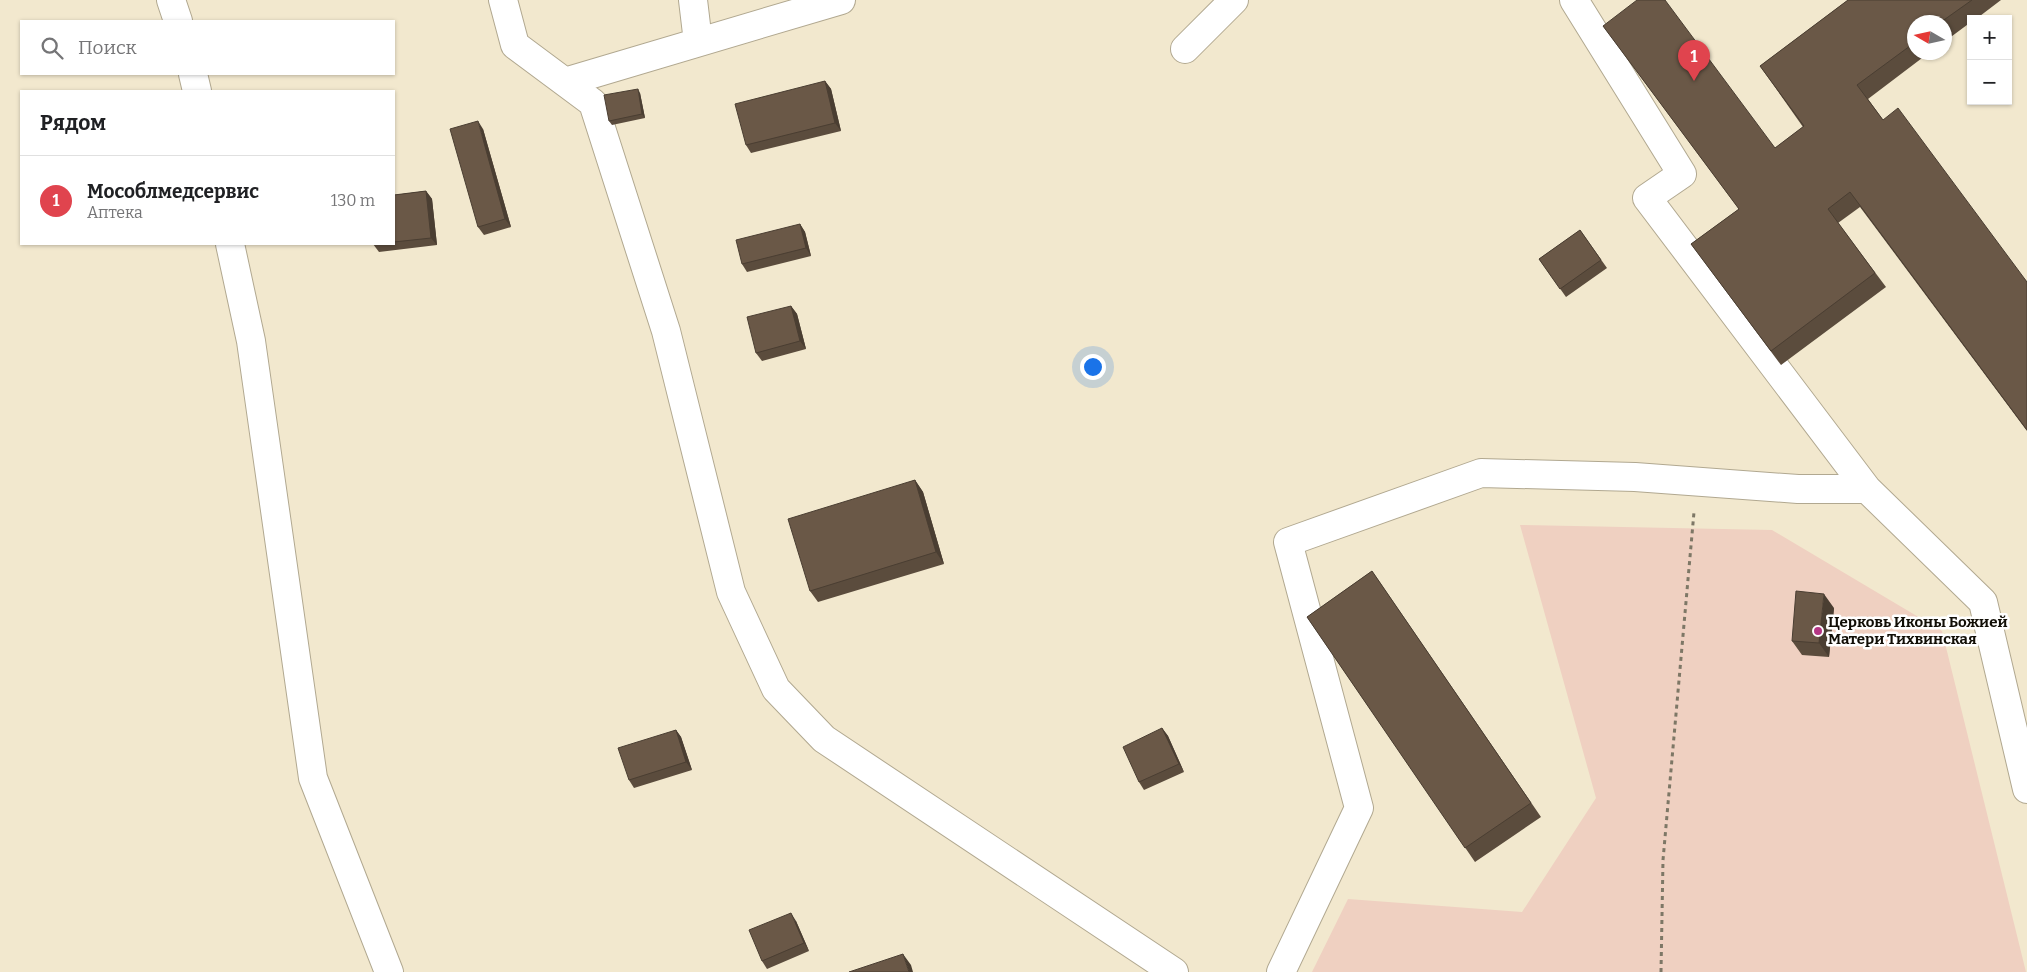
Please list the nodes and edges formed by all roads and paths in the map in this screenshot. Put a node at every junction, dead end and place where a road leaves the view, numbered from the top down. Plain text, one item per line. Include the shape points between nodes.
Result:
1 (170, 0) edge
2 (503, 0) edge
3 (693, 0) edge
4 (841, 0) edge
5 (1234, 0) edge
6 (1574, 0) edge
7 (178, 20) edge
8 (698, 42) junction
9 (1185, 50) dead end
10 (194, 75) edge
11 (565, 82) junction
12 (197, 90) edge
13 (230, 245) edge
14 (1696, 481) junction
15 (1867, 489) junction
16 (2027, 789) edge
17 (389, 972) edge
18 (1174, 972) edge
19 (1282, 972) edge
20 (1660, 972) edge

1 - 7 street
2 - 11 street via 515,45
3 - 8 street
4 - 8 street
5 - 9 street
6 - 15 street via 1682,174 1647,198
8 - 11 street
10 - 12 street
11 - 18 street via 593,103 666,331 731,592 776,689 824,739
13 - 17 street via 250,341 313,778
14 - 15 street
14 - 19 street via 1481,473 1288,542 1359,808
14 - 20 path via 1664,860
15 - 16 street via 1983,602

